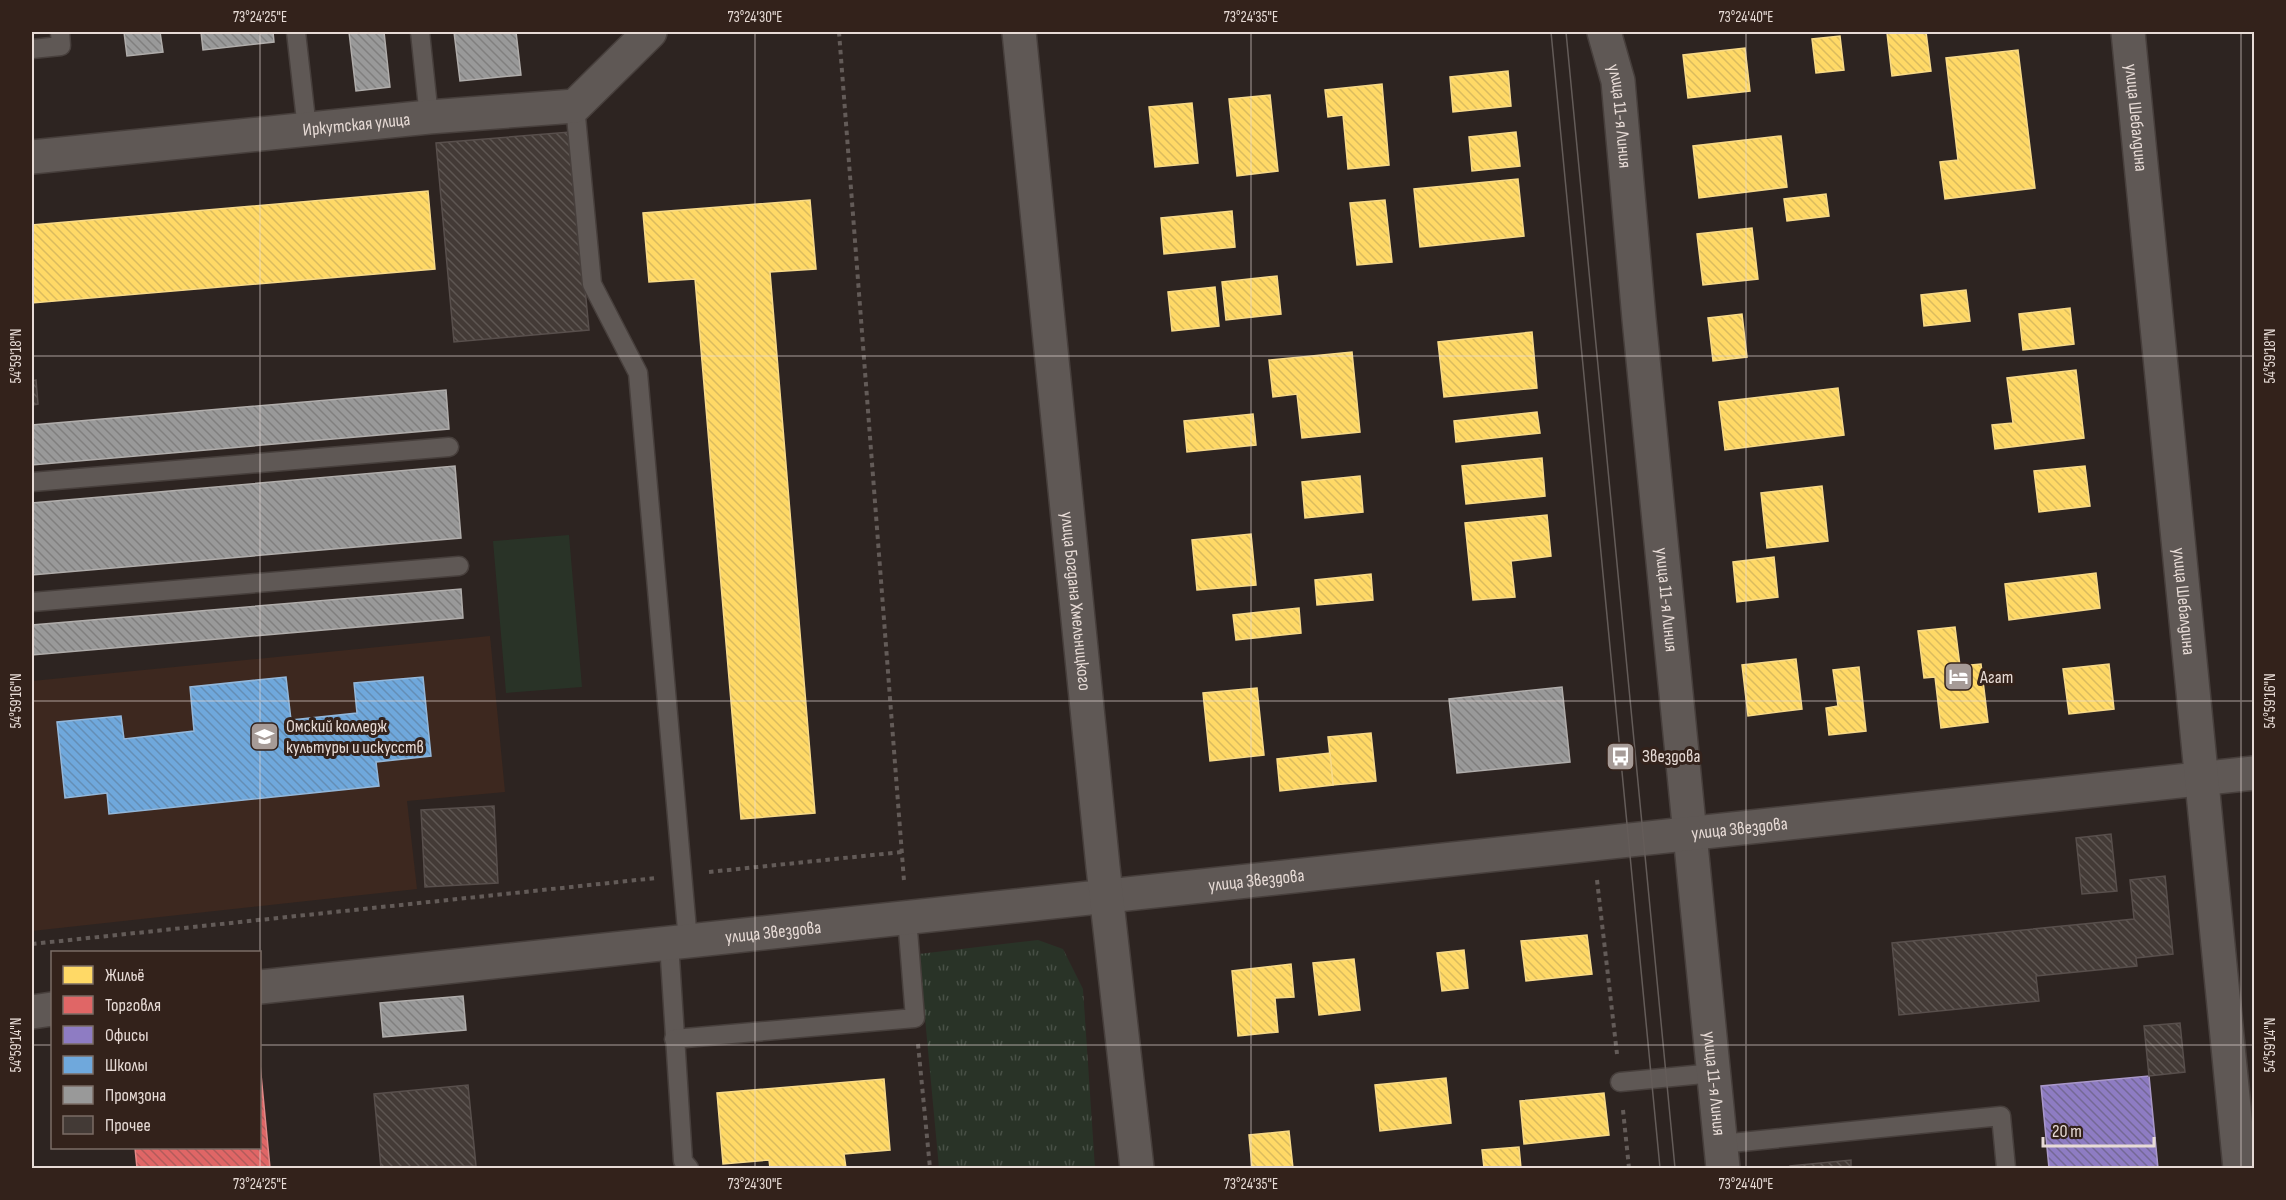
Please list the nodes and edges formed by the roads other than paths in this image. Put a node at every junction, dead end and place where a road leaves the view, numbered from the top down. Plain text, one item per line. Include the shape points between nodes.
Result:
1 (60, 32) edge
2 (296, 32) edge
3 (420, 32) edge
4 (650, 32) edge
5 (1022, 32) edge
6 (2128, 32) edge
7 (1609, 34) edge
8 (32, 49) edge
9 (575, 106) junction
10 (429, 117) junction
11 (307, 129) junction
12 (32, 157) edge
13 (449, 447) dead end
14 (32, 482) edge
15 (459, 566) dead end
16 (32, 602) edge
17 (2254, 773) edge
18 (2203, 778) junction
19 (1691, 834) junction
20 (1108, 897) junction
21 (907, 918) junction
22 (679, 942) junction
23 (261, 987) edge
24 (51, 1010) edge
25 (32, 1012) edge
26 (674, 1039) junction
27 (1714, 1073) junction
28 (1620, 1082) road end
29 (1722, 1156) edge
30 (689, 1168) edge
31 (1137, 1168) edge
32 (2006, 1168) edge
33 (2240, 1168) edge

1 - 8 lane via 61,46
2 - 11 lane
3 - 10 lane
4 - 9 street
5 - 20 street, улица Богдана Хмельницкого
6 - 18 street, улица Шебалдина
7 - 19 street, улица 11-я Линия via 1618,81
9 - 10 street, Иркутская улица
9 - 22 lane via 592,284 638,373 682,875
10 - 11 street, Иркутская улица
11 - 12 street, Иркутская улица
13 - 14 lane
15 - 16 lane
17 - 18 street, улица Звездова
18 - 19 street, улица Звездова
18 - 33 street, улица Шебалдина
19 - 20 street, улица Звездова
19 - 27 street, улица 11-я Линия
20 - 21 street, улица Звездова
20 - 31 street, улица Богдана Хмельницкого
21 - 22 street, улица Звездова
21 - 26 lane via 915,1018
22 - 23 street, улица Звездова
22 - 26 lane
24 - 25 street
26 - 30 lane via 683,1161
27 - 28 lane
27 - 29 street, улица 11-я Линия
29 - 32 lane via 2001,1116

